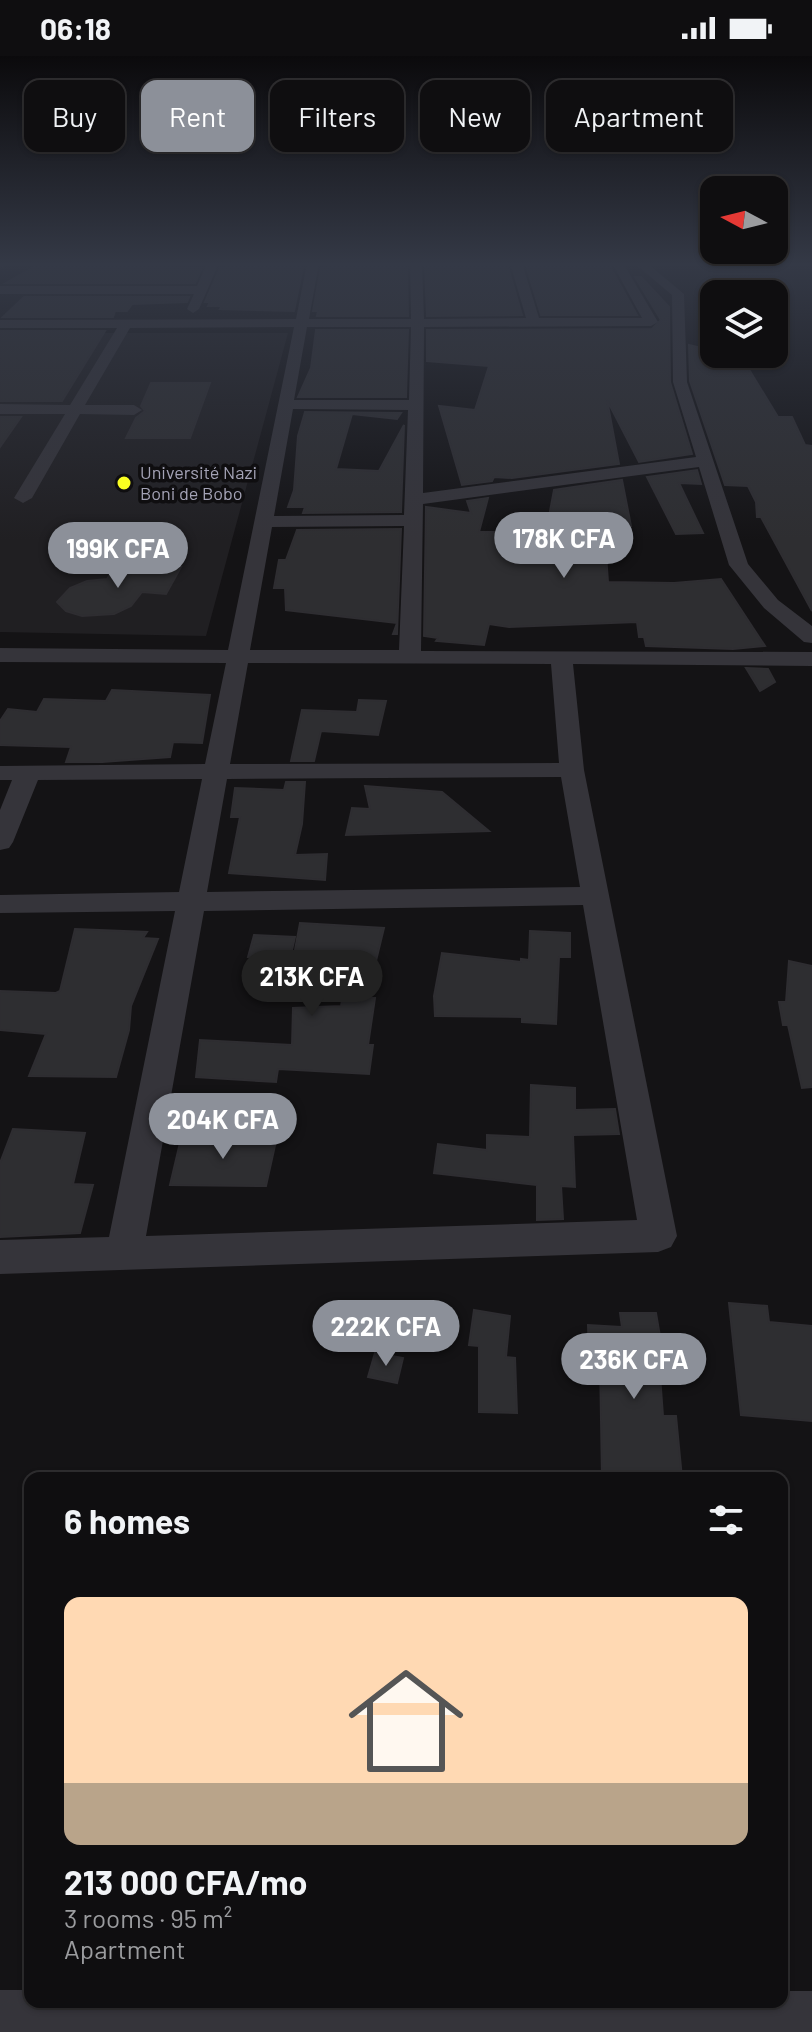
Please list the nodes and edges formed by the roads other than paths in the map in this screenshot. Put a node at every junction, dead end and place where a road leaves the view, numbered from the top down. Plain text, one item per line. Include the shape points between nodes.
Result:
1 (107, 355) edge
2 (296, 355) edge
3 (417, 355) edge
4 (679, 355) edge
5 (286, 404) junction
6 (415, 405) junction
7 (0, 409) edge
8 (76, 409) junction
9 (134, 410) dead end
10 (705, 461) junction
11 (23, 489) dead end
12 (412, 510) junction
13 (264, 522) junction
14 (812, 637) edge
15 (0, 655) edge
16 (239, 656) junction
17 (410, 657) junction
18 (561, 657) junction
19 (812, 659) edge
20 (572, 770) junction
21 (218, 772) junction
22 (0, 773) edge
23 (28, 773) junction
24 (0, 842) edge
25 (595, 896) junction
26 (193, 901) junction
27 (0, 904) edge
28 (124, 1253) junction
29 (0, 1257) edge
30 (0, 2019) edge
31 (812, 2020) edge

1 - 8 street
2 - 5 street
3 - 6 street
4 - 10 street via 680,382
5 - 6 street
5 - 13 street
6 - 12 street
7 - 8 street
8 - 9 street
8 - 11 street
10 - 12 street
10 - 14 street via 739,565 771,604
12 - 13 street
12 - 17 street
13 - 16 street
15 - 16 street
16 - 17 street
16 - 21 street
17 - 18 street
18 - 19 street
18 - 20 street
20 - 21 street
20 - 25 street
21 - 23 street
21 - 26 street
22 - 23 street
23 - 24 street
25 - 26 street
25 - 28 street via 658,1236
26 - 27 street
26 - 28 street
28 - 29 street
30 - 31 street

